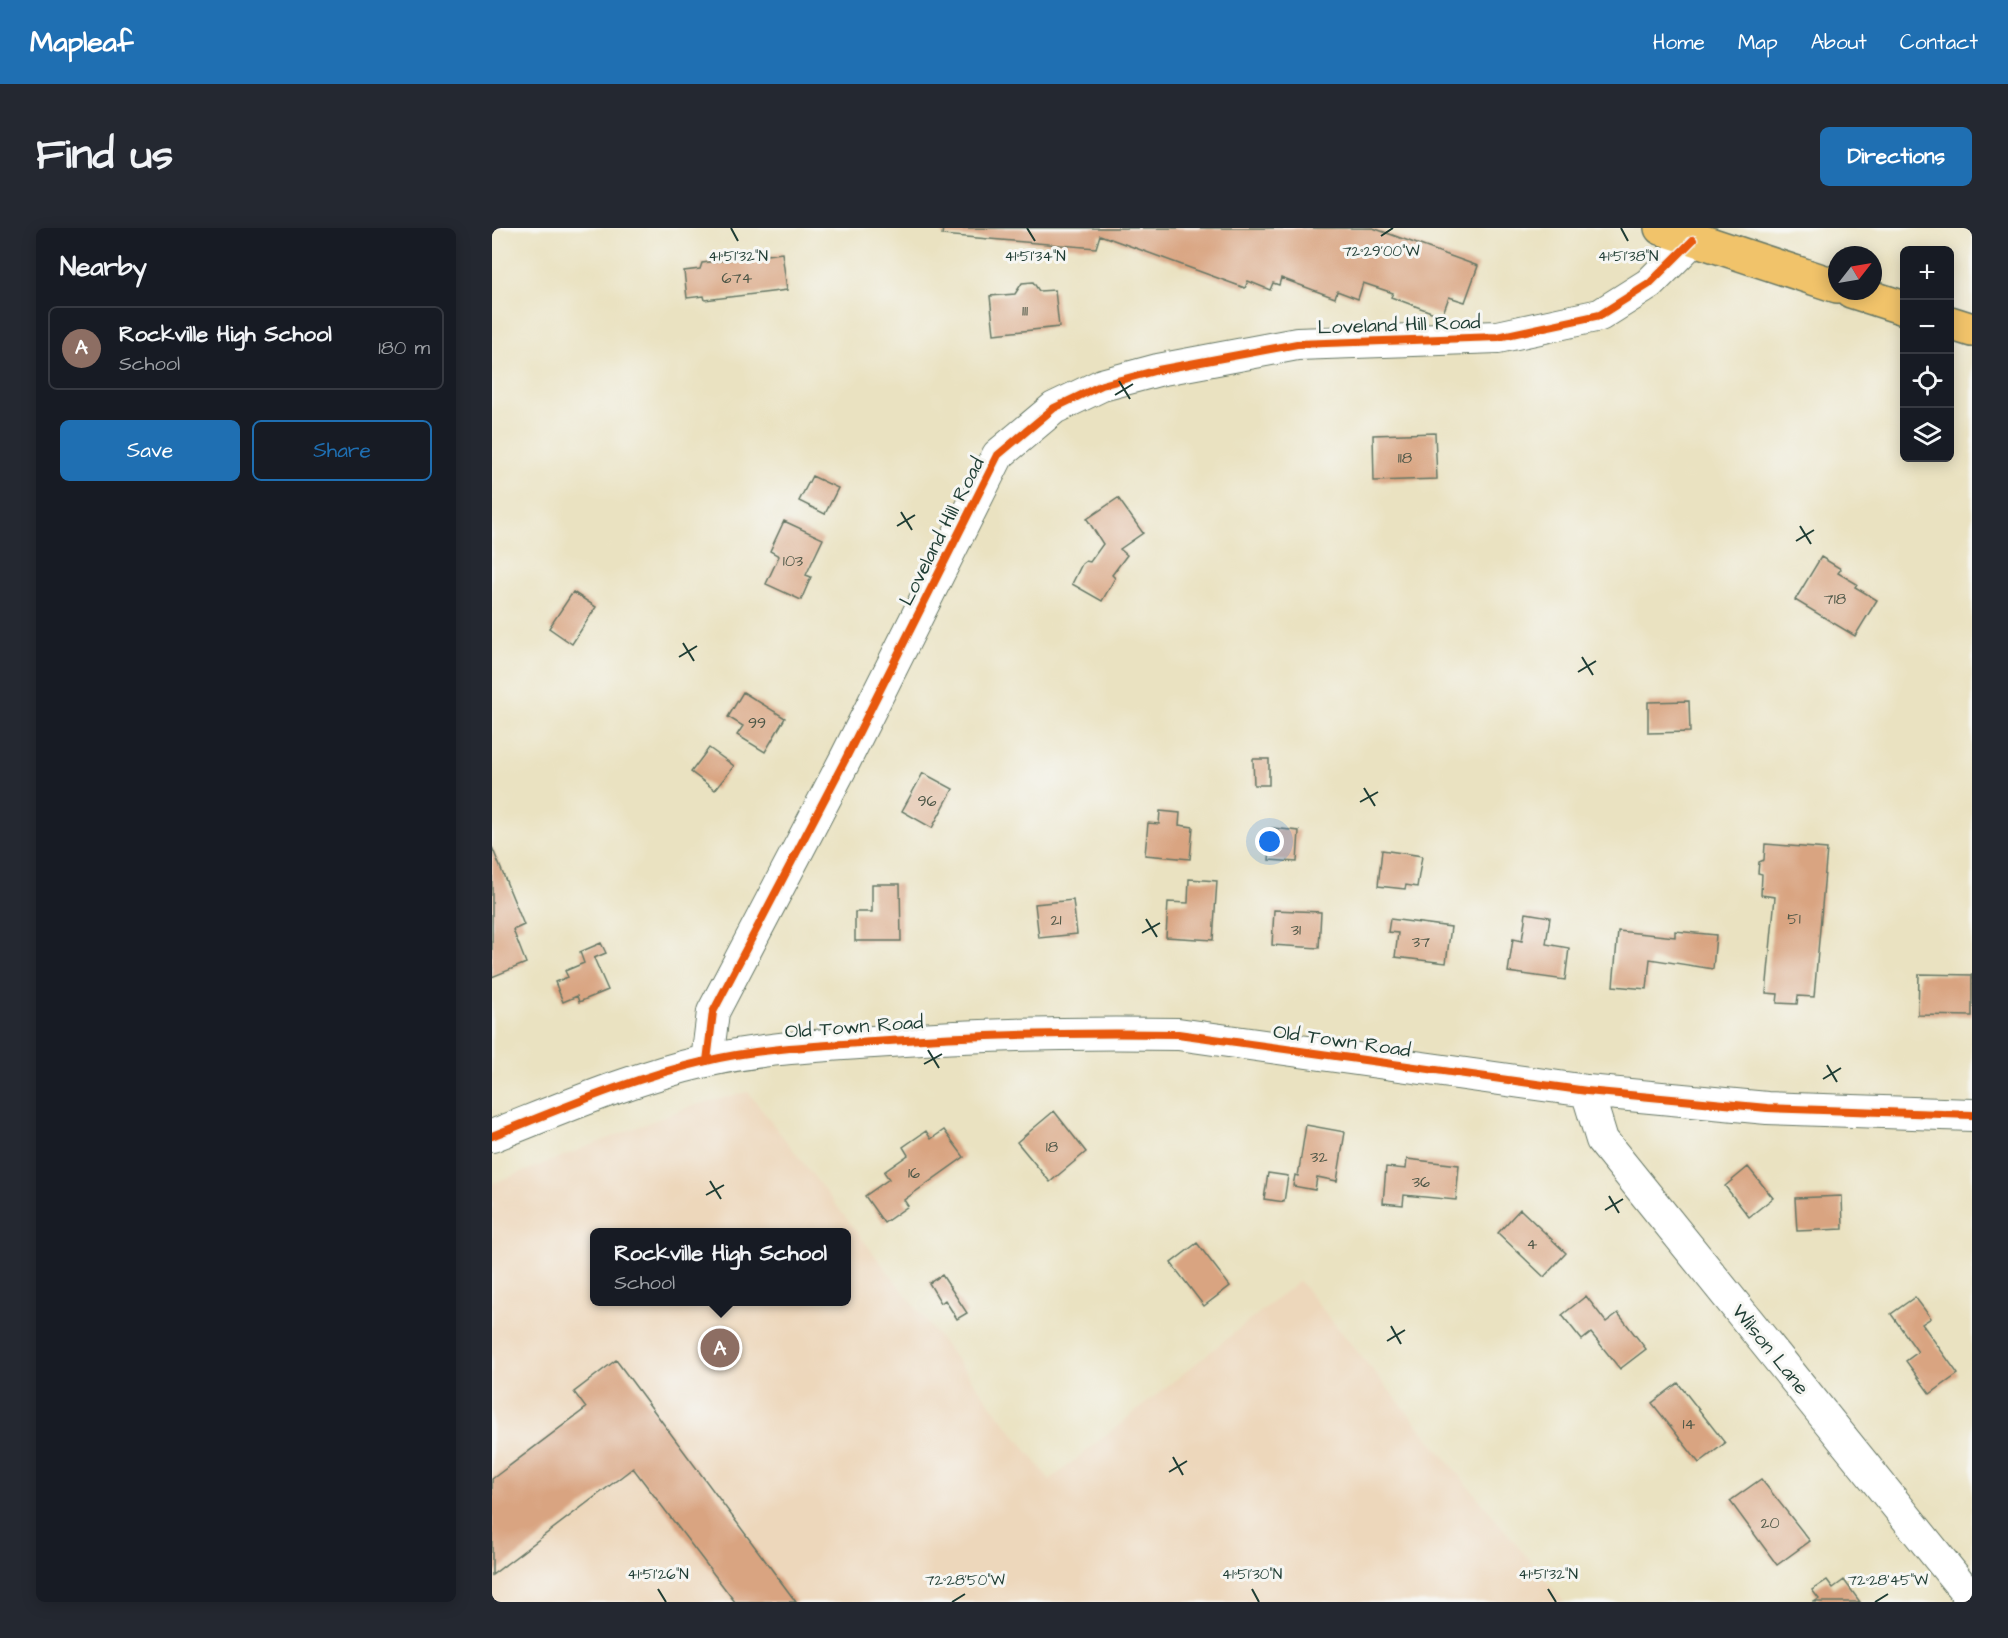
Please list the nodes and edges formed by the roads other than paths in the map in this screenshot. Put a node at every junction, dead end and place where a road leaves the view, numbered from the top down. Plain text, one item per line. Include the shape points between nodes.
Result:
1 (1661, 228) edge
2 (1693, 240) junction
3 (1828, 283) edge
4 (1880, 300) edge
5 (1900, 306) edge
6 (1954, 324) edge
7 (1972, 330) edge
8 (706, 1061) junction
9 (1587, 1090) junction
10 (1972, 1115) edge
11 (492, 1136) edge
12 (1972, 1599) edge

1 - 2 main road
2 - 3 main road
2 - 8 street, Loveland Hill Road via 1649,284 1600,315 1498,337 1297,344 1158,370 1102,385 1054,408 998,455 713,1012
4 - 5 main road
6 - 7 main road
8 - 9 street, Old Town Road via 775,1048 946,1036 1178,1034
8 - 11 street via 626,1083
9 - 10 street, Old Town Road via 1767,1108
9 - 12 street, Wilson Lane via 1602,1140

